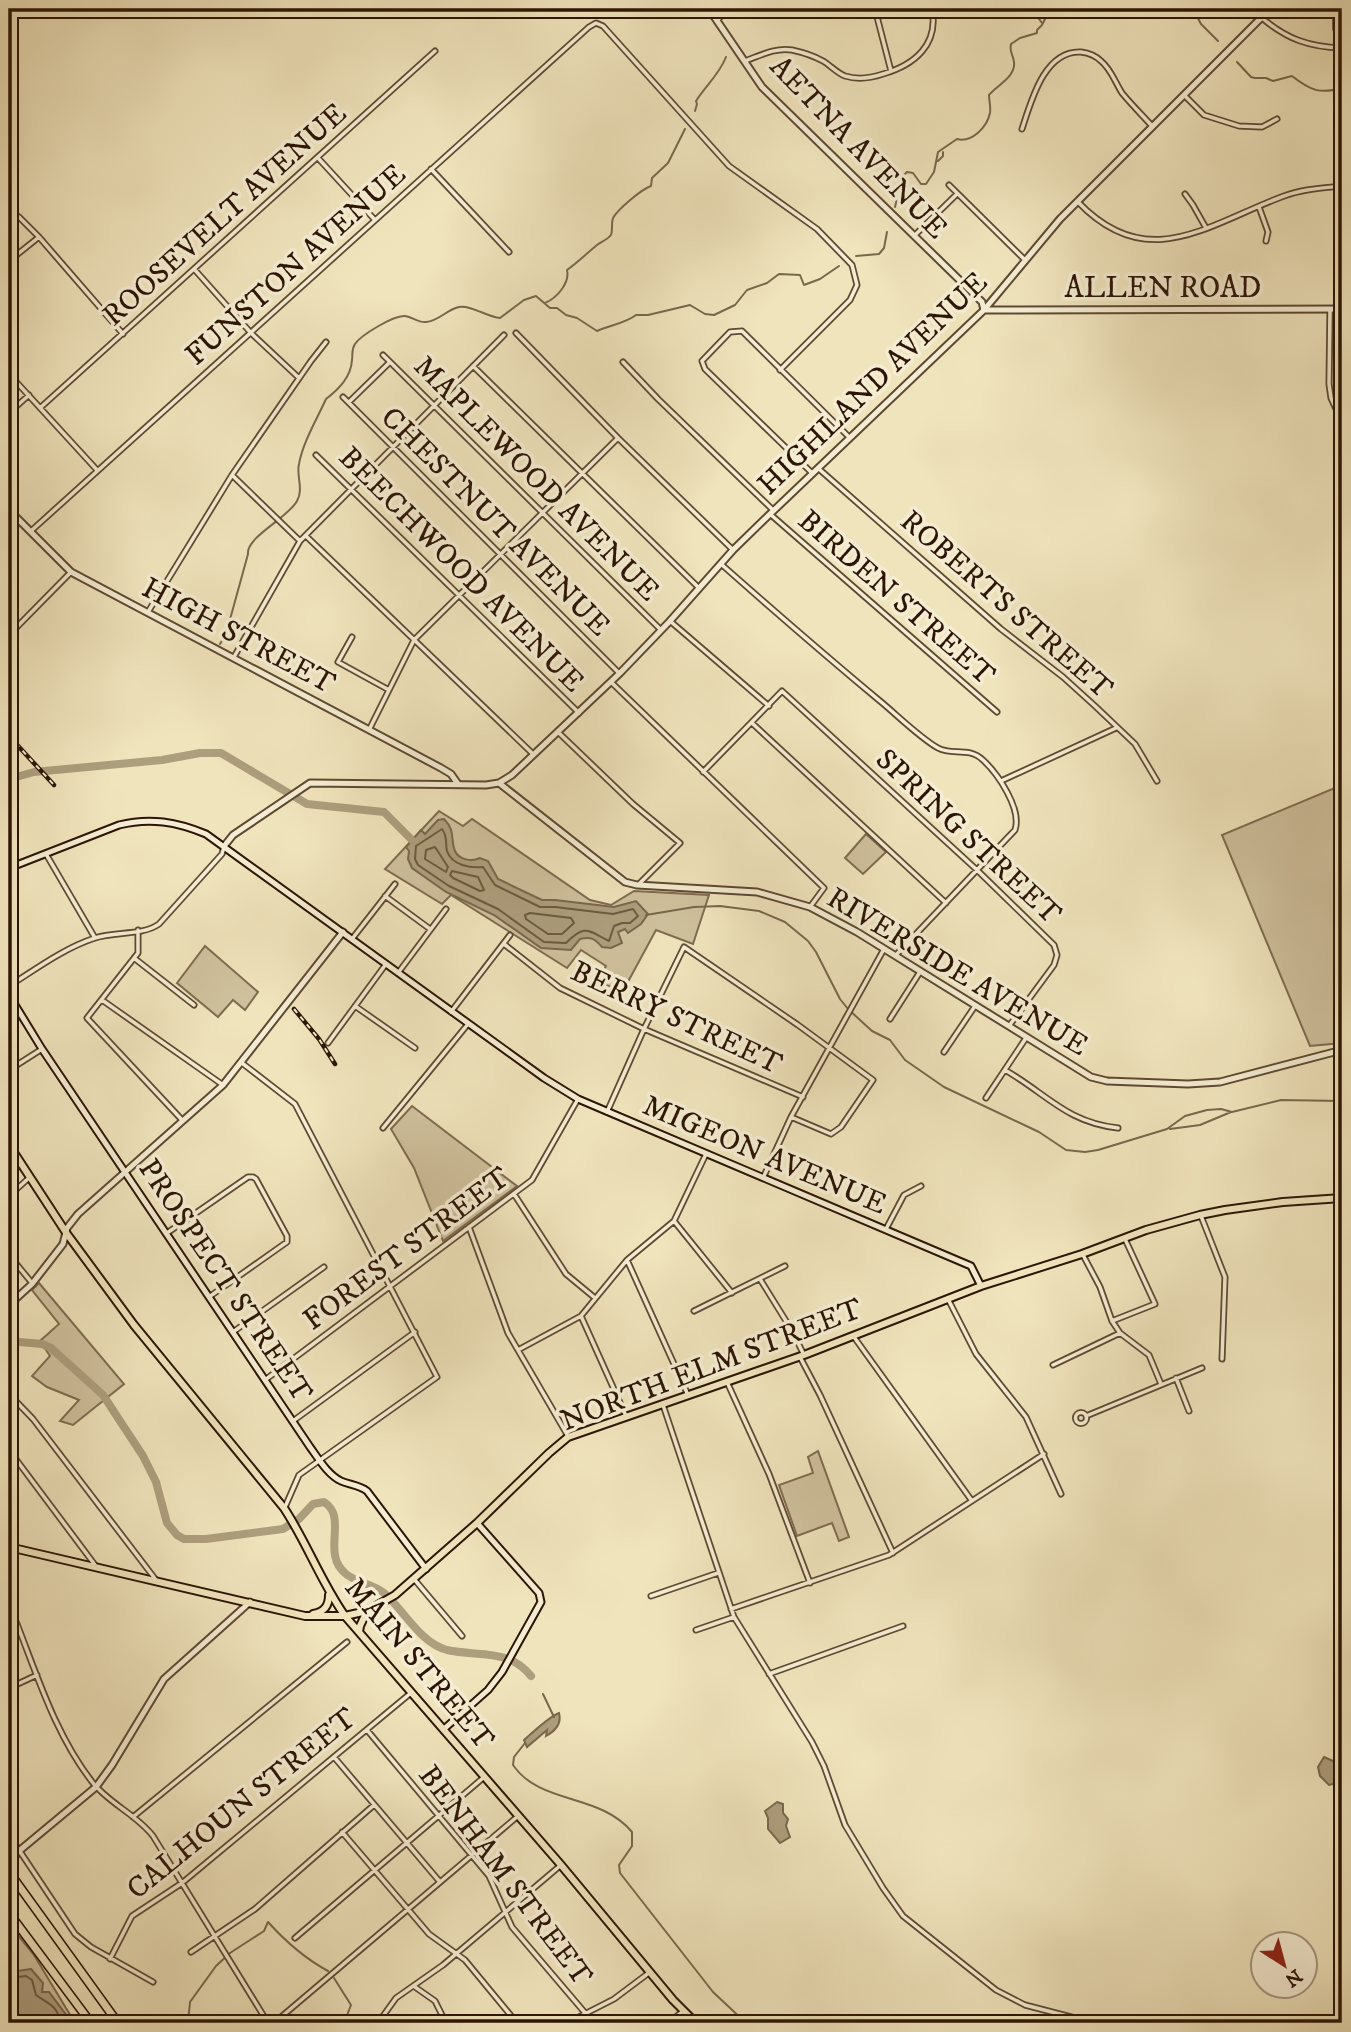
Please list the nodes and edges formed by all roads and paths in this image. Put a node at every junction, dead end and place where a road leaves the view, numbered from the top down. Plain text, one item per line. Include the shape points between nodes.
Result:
1 (709, 9) edge
2 (726, 9) edge
3 (875, 9) edge
4 (932, 9) edge
5 (1270, 9) edge
6 (1262, 18) junction
7 (719, 20) junction
8 (1342, 48) edge
9 (435, 51) dead end
10 (745, 61) junction
11 (892, 72) junction
12 (1184, 95) junction
13 (1277, 119) dead end
14 (1152, 126) junction
15 (1022, 129) dead end
16 (1342, 129) edge
17 (318, 158) junction
18 (431, 169) junction
19 (949, 185) dead end
20 (1341, 186) edge
21 (957, 193) junction
22 (1185, 194) dead end
23 (1078, 201) junction
24 (1259, 207) junction
25 (9, 211) edge
26 (1342, 214) edge
27 (375, 220) junction
28 (1206, 229) junction
29 (913, 236) junction
30 (39, 237) junction
31 (1266, 241) dead end
32 (509, 252) dead end
33 (9, 261) edge
34 (1026, 261) junction
35 (195, 270) junction
36 (1342, 309) edge
37 (984, 310) junction
38 (1330, 310) junction
39 (516, 332) dead end
40 (251, 333) junction
41 (123, 334) junction
42 (504, 335) dead end
43 (326, 342) dead end
44 (383, 355) dead end
45 (390, 362) junction
46 (623, 362) dead end
47 (473, 366) junction
48 (780, 370) junction
49 (9, 374) edge
50 (299, 377) junction
51 (29, 395) junction
52 (343, 397) dead end
53 (349, 403) junction
54 (434, 406) junction
55 (40, 408) junction
56 (9, 413) edge
57 (1342, 422) edge
58 (618, 438) junction
59 (850, 438) junction
60 (393, 448) junction
61 (316, 455) dead end
62 (818, 469) junction
63 (98, 471) junction
64 (813, 474) junction
65 (232, 475) junction
66 (582, 475) junction
67 (352, 490) junction
68 (9, 510) edge
69 (772, 512) junction
70 (543, 513) junction
71 (31, 532) junction
72 (306, 536) junction
73 (300, 541) junction
74 (733, 550) junction
75 (500, 554) junction
76 (721, 564) junction
77 (71, 572) junction
78 (700, 589) junction
79 (458, 594) junction
80 (147, 612) junction
81 (670, 621) junction
82 (661, 630) junction
83 (9, 635) edge
84 (352, 637) dead end
85 (414, 640) junction
86 (234, 657) junction
87 (620, 673) junction
88 (611, 682) junction
89 (389, 690) junction
90 (769, 706) junction
91 (998, 712) dead end
92 (579, 713) junction
93 (752, 723) junction
94 (1117, 728) junction
95 (369, 730) junction
96 (559, 733) junction
97 (534, 755) junction
98 (703, 772) junction
99 (1001, 781) junction
100 (1157, 781) dead end
101 (499, 783) junction
102 (458, 784) junction
103 (225, 845) junction
104 (46, 854) junction
105 (9, 868) edge
106 (977, 870) junction
107 (396, 884) dead end
108 (637, 885) junction
109 (386, 896) junction
110 (946, 903) junction
111 (810, 907) junction
112 (446, 909) dead end
113 (430, 929) junction
114 (138, 930) junction
115 (343, 932) junction
116 (510, 935) dead end
117 (95, 938) junction
118 (352, 939) junction
119 (504, 944) junction
120 (884, 949) junction
121 (894, 956) junction
122 (134, 958) junction
123 (386, 964) junction
124 (398, 972) junction
125 (920, 972) junction
126 (9, 986) edge
127 (9, 995) edge
128 (102, 1000) junction
129 (194, 1005) dead end
130 (355, 1006) junction
131 (975, 1006) junction
132 (451, 1012) junction
133 (890, 1019) dead end
134 (468, 1024) junction
135 (1008, 1027) junction
136 (644, 1029) junction
137 (1026, 1038) junction
138 (328, 1043) dead end
139 (415, 1048) dead end
140 (830, 1048) junction
141 (42, 1049) junction
142 (1342, 1050) edge
143 (944, 1052) dead end
144 (242, 1063) junction
145 (9, 1070) edge
146 (1005, 1070) junction
147 (223, 1085) junction
148 (803, 1097) junction
149 (986, 1098) dead end
150 (578, 1099) junction
151 (607, 1112) junction
152 (791, 1117) junction
153 (183, 1121) junction
154 (383, 1128) dead end
155 (1118, 1128) dead end
156 (9, 1145) edge
157 (706, 1154) junction
158 (126, 1172) junction
159 (30, 1177) junction
160 (763, 1178) junction
161 (921, 1186) dead end
162 (514, 1194) junction
163 (9, 1196) edge
164 (1342, 1198) edge
165 (1200, 1214) junction
166 (674, 1222) junction
167 (469, 1227) junction
168 (886, 1229) junction
169 (167, 1233) junction
170 (67, 1234) junction
171 (1125, 1239) junction
172 (1082, 1254) junction
173 (9, 1255) edge
174 (627, 1260) junction
175 (785, 1266) dead end
176 (324, 1267) dead end
177 (760, 1279) junction
178 (32, 1284) junction
179 (391, 1285) junction
180 (981, 1286) junction
181 (732, 1293) junction
182 (209, 1297) junction
183 (595, 1298) junction
184 (948, 1299) junction
185 (9, 1305) edge
186 (694, 1311) dead end
187 (581, 1316) junction
188 (1112, 1321) junction
189 (233, 1332) junction
190 (415, 1332) junction
191 (1120, 1333) junction
192 (853, 1335) junction
193 (518, 1350) junction
194 (802, 1356) junction
195 (1222, 1359) dead end
196 (1053, 1365) dead end
197 (1202, 1368) dead end
198 (1175, 1378) junction
199 (265, 1380) junction
200 (727, 1382) junction
201 (1161, 1384) junction
202 (9, 1394) edge
203 (688, 1396) junction
204 (663, 1405) junction
205 (1189, 1412) dead end
206 (1086, 1416) dead end
207 (627, 1417) junction
208 (293, 1421) junction
209 (568, 1437) junction
210 (9, 1450) edge
211 (1044, 1454) junction
212 (320, 1461) junction
213 (1061, 1494) dead end
214 (973, 1502) junction
215 (284, 1508) junction
216 (477, 1523) junction
217 (9, 1546) edge
218 (893, 1553) junction
219 (95, 1565) junction
220 (426, 1569) junction
221 (719, 1573) junction
222 (414, 1579) junction
223 (156, 1580) junction
224 (810, 1583) junction
225 (328, 1593) junction
226 (651, 1596) dead end
227 (250, 1602) junction
228 (9, 1604) edge
229 (731, 1609) junction
230 (367, 1611) junction
231 (305, 1616) junction
232 (345, 1616) junction
233 (734, 1617) junction
234 (15, 1619) junction
235 (9, 1621) edge
236 (903, 1626) dead end
237 (696, 1630) dead end
238 (359, 1632) junction
239 (462, 1636) dead end
240 (347, 1642) dead end
241 (769, 1674) junction
242 (37, 1675) junction
243 (9, 1688) edge
244 (412, 1692) junction
245 (444, 1729) junction
246 (367, 1730) junction
247 (334, 1757) junction
248 (485, 1777) junction
249 (96, 1787) junction
250 (374, 1805) junction
251 (133, 1816) junction
252 (439, 1816) junction
253 (518, 1816) junction
254 (342, 1832) junction
255 (9, 1835) edge
256 (407, 1843) junction
257 (19, 1851) junction
258 (472, 1855) junction
259 (9, 1863) edge
260 (561, 1865) junction
261 (375, 1870) junction
262 (9, 1872) edge
263 (440, 1882) junction
264 (182, 1883) junction
265 (408, 1909) junction
266 (504, 1912) junction
267 (9, 1913) edge
268 (214, 1936) junction
269 (295, 1938) dead end
270 (191, 1952) dead end
271 (456, 1953) junction
272 (110, 1959) junction
273 (650, 1972) junction
274 (153, 1982) dead end
275 (415, 1987) junction
276 (683, 2011) junction
277 (586, 2014) junction
278 (91, 2023) edge
279 (118, 2023) edge
280 (268, 2023) edge
281 (274, 2023) edge
282 (381, 2023) edge
283 (446, 2023) edge
284 (517, 2023) edge
285 (567, 2023) edge
286 (669, 2023) edge
287 (696, 2023) edge
288 (1085, 2023) edge

1 - 7 street, AETNA AVENUE
2 - 7 street
3 - 11 street
4 - 11 street via 930,42 914,61
5 - 6 street, HIGHLAND AVENUE
6 - 8 street via 1302,43
6 - 12 street, HIGHLAND AVENUE
7 - 10 street, AETNA AVENUE
9 - 17 street, ROOSEVELT AVENUE
10 - 11 street via 790,49 820,59 845,76 867,79
10 - 29 street, AETNA AVENUE via 762,87
12 - 13 street via 1204,115 1239,126 1262,127
12 - 14 street, HIGHLAND AVENUE
14 - 15 street via 1100,59 1077,52 1059,57 1048,68
14 - 23 street, HIGHLAND AVENUE
16 - 20 street via 1337,162
17 - 27 street
17 - 35 street, ROOSEVELT AVENUE
18 - 27 street, FUNSTON AVENUE
18 - 32 street
18 - 48 street, FUNSTON AVENUE via 589,27 603,26 729,166 817,229 852,265 857,285 850,300
19 - 21 street
20 - 24 street via 1286,195
20 - 26 street
21 - 29 street
21 - 34 street
22 - 28 street
23 - 28 street via 1113,230 1140,238 1179,239
23 - 34 street, HIGHLAND AVENUE
24 - 28 street
24 - 31 street via 1268,232
25 - 30 street
27 - 40 street, FUNSTON AVENUE
29 - 37 street, AETNA AVENUE via 982,302
30 - 33 street
30 - 41 street
34 - 37 street, HIGHLAND AVENUE
35 - 40 street
35 - 41 street, ROOSEVELT AVENUE
36 - 38 street, ALLEN ROAD
37 - 38 street, ALLEN ROAD
37 - 59 street, HIGHLAND AVENUE
38 - 57 street via 1329,384
39 - 58 street
40 - 50 street
40 - 63 street, FUNSTON AVENUE
41 - 55 street, ROOSEVELT AVENUE
42 - 47 street
43 - 50 street
44 - 45 street, MAPLEWOOD AVENUE
45 - 53 street
45 - 54 street, MAPLEWOOD AVENUE
46 - 69 street, BIRDEN STREET
47 - 54 street
47 - 66 street
48 - 59 street
48 - 64 street via 742,331 730,332 702,361
49 - 51 street
50 - 65 street
51 - 55 street
51 - 56 street
52 - 53 street, CHESTNUT AVENUE
53 - 60 street, CHESTNUT AVENUE
54 - 60 street
54 - 70 street, MAPLEWOOD AVENUE
55 - 63 street
58 - 66 street
58 - 74 street
59 - 62 street, HIGHLAND AVENUE
60 - 67 street
60 - 75 street, CHESTNUT AVENUE
61 - 67 street, BEECHWOOD AVENUE
62 - 64 street, HIGHLAND AVENUE
62 - 94 street, ROBERTS STREET
63 - 71 street, FUNSTON AVENUE
64 - 69 street, HIGHLAND AVENUE
65 - 73 street
65 - 80 street
66 - 70 street
66 - 78 street
67 - 72 street
67 - 79 street, BEECHWOOD AVENUE
68 - 71 street, HIGH STREET
69 - 74 street, HIGHLAND AVENUE
69 - 91 street, BIRDEN STREET
70 - 75 street
70 - 82 street, MAPLEWOOD AVENUE
71 - 77 street, HIGH STREET
72 - 73 street
72 - 85 street
73 - 86 street
74 - 76 street, HIGHLAND AVENUE
75 - 79 street
75 - 87 street, CHESTNUT AVENUE
76 - 78 street, HIGHLAND AVENUE
76 - 99 street via 939,749 979,757
77 - 80 street, HIGH STREET
77 - 83 street
78 - 81 street, HIGHLAND AVENUE
79 - 85 street
79 - 92 street, BEECHWOOD AVENUE
80 - 86 street, HIGH STREET
81 - 82 street, HIGHLAND AVENUE
81 - 90 street
82 - 87 street, HIGHLAND AVENUE
84 - 89 street via 338,662
85 - 89 street
85 - 97 street
86 - 95 street, HIGH STREET
87 - 88 street, HIGHLAND AVENUE
88 - 92 street, HIGHLAND AVENUE
88 - 98 street
89 - 95 street
90 - 93 street
90 - 106 street, SPRING STREET via 782,691
92 - 96 street, HIGHLAND AVENUE
93 - 98 street
93 - 110 street
94 - 99 street
94 - 100 street, ROBERTS STREET via 1135,744
95 - 102 street, HIGH STREET via 451,774
96 - 97 street, HIGHLAND AVENUE
96 - 108 street via 680,843
97 - 101 street, HIGHLAND AVENUE
98 - 111 street via 824,888
99 - 106 street via 1018,821
101 - 102 street
101 - 108 street, RIVERSIDE AVENUE via 625,882
102 - 103 street via 310,783
103 - 104 street, MIGEON AVENUE via 194,829 144,820
103 - 114 street via 159,924
103 - 115 street, MIGEON AVENUE
104 - 105 street, MIGEON AVENUE
104 - 117 street
106 - 110 street
106 - 135 street, SPRING STREET via 1054,945 1057,955
107 - 109 street
108 - 111 street, RIVERSIDE AVENUE via 757,892
109 - 113 street
109 - 118 street
110 - 121 street
111 - 120 street, RIVERSIDE AVENUE
112 - 113 street
113 - 124 street
114 - 117 street
114 - 122 street via 139,949
115 - 118 street, MIGEON AVENUE
115 - 144 street
116 - 119 street
117 - 126 street
118 - 123 street, MIGEON AVENUE
119 - 132 street
119 - 136 street, BERRY STREET via 560,988
120 - 121 street, RIVERSIDE AVENUE
120 - 140 street
121 - 125 street, RIVERSIDE AVENUE
122 - 128 street
122 - 129 street
123 - 124 street, MIGEON AVENUE
123 - 130 street
124 - 132 street, MIGEON AVENUE
125 - 131 street, RIVERSIDE AVENUE
125 - 133 street
127 - 141 street, PROSPECT STREET
128 - 147 street
128 - 153 street via 87,1018
130 - 138 street
130 - 139 street
131 - 135 street, RIVERSIDE AVENUE
131 - 143 street
132 - 134 street, MIGEON AVENUE
134 - 150 street, MIGEON AVENUE
134 - 154 street
135 - 137 street, RIVERSIDE AVENUE
136 - 140 street via 684,947
136 - 148 street, BERRY STREET
136 - 151 street
137 - 142 street, RIVERSIDE AVENUE via 1091,1077 1188,1084 1220,1082
137 - 146 street
140 - 148 street
140 - 152 street via 873,1080 841,1127 831,1134
141 - 145 street
141 - 158 street, PROSPECT STREET
144 - 147 street
144 - 179 street via 295,1104
146 - 149 street
146 - 155 street via 1081,1120
147 - 153 street
148 - 152 street
150 - 151 street, MIGEON AVENUE
150 - 162 street, FOREST STREET via 532,1180
151 - 157 street, MIGEON AVENUE
152 - 160 street
153 - 158 street
156 - 159 main road, MAIN STREET
157 - 160 street, MIGEON AVENUE
157 - 166 street
158 - 169 street, PROSPECT STREET
158 - 170 street via 73,1220
159 - 163 street
159 - 170 main road, MAIN STREET
160 - 168 street, MIGEON AVENUE
161 - 168 street via 904,1195
162 - 167 street, FOREST STREET
162 - 183 street via 566,1274
164 - 165 main road
165 - 171 main road
165 - 195 street via 1226,1277
166 - 174 street
166 - 181 street
167 - 179 street, FOREST STREET
167 - 193 street
168 - 180 street, MIGEON AVENUE via 971,1266
169 - 182 street, PROSPECT STREET
169 - 182 street via 253,1177 288,1242
170 - 178 street
170 - 215 main road, MAIN STREET via 136,1327
171 - 172 main road
171 - 188 street via 1155,1304
172 - 180 main road
172 - 188 street
173 - 178 street
174 - 183 street
174 - 203 street
175 - 177 street
176 - 189 street
177 - 181 street
177 - 194 street via 791,1328
178 - 185 street
179 - 190 street
179 - 199 street, FOREST STREET
180 - 184 main road, NORTH ELM STREET
181 - 186 street
182 - 189 street, PROSPECT STREET
183 - 187 street
184 - 192 main road, NORTH ELM STREET
184 - 211 street via 976,1354 1020,1408
187 - 193 street
187 - 207 street
188 - 191 street
189 - 199 street, PROSPECT STREET
190 - 208 street
190 - 212 street via 437,1377
191 - 196 street
191 - 201 street via 1149,1355
192 - 194 main road, NORTH ELM STREET
192 - 214 street
193 - 209 street
194 - 200 main road, NORTH ELM STREET
194 - 218 street
197 - 198 street
198 - 201 street
198 - 205 street
199 - 208 street, PROSPECT STREET
200 - 203 main road, NORTH ELM STREET
200 - 224 street via 769,1474
201 - 206 street
202 - 223 street
203 - 204 main road, NORTH ELM STREET
204 - 207 main road, NORTH ELM STREET
204 - 221 street
207 - 209 main road, NORTH ELM STREET
208 - 212 street, PROSPECT STREET
209 - 216 main road, NORTH ELM STREET
210 - 219 street
211 - 213 street
211 - 214 street
212 - 215 street via 299,1475
212 - 220 street, PROSPECT STREET via 341,1481 367,1491
214 - 218 street
215 - 225 main road, MAIN STREET
216 - 220 main road, NORTH ELM STREET
216 - 245 street via 541,1599 488,1690
217 - 219 main road, NORTH ELM STREET
218 - 224 street
219 - 223 main road, NORTH ELM STREET
220 - 222 main road, NORTH ELM STREET
221 - 226 street
221 - 229 street
222 - 230 main road, NORTH ELM STREET
222 - 239 street
223 - 227 main road, NORTH ELM STREET
224 - 229 street
225 - 231 main road via 324,1609
225 - 232 main road, MAIN STREET
227 - 231 main road, NORTH ELM STREET
227 - 249 street via 164,1679
228 - 234 street
229 - 233 street
230 - 232 main road, NORTH ELM STREET
230 - 238 main road
231 - 232 main road, NORTH ELM STREET
232 - 238 main road, MAIN STREET
233 - 237 street
233 - 241 street
234 - 235 street
234 - 242 street
236 - 241 street
238 - 244 main road, MAIN STREET
240 - 251 street
241 - 288 street via 812,1742 845,1825 903,1916 996,1990 1025,2005
242 - 243 street
242 - 249 street via 73,1756
244 - 245 main road, MAIN STREET
244 - 246 street, CALHOUN STREET
245 - 248 main road, MAIN STREET
246 - 247 street, CALHOUN STREET
246 - 252 street, BENHAM STREET
247 - 250 street
247 - 264 street, CALHOUN STREET
248 - 252 street
248 - 253 main road, MAIN STREET
249 - 251 street
249 - 257 street
250 - 254 street
250 - 256 street
251 - 264 street via 153,1836
252 - 256 street
252 - 258 street, BENHAM STREET
253 - 258 street
253 - 260 main road, MAIN STREET
254 - 261 street
254 - 268 street via 255,1909
255 - 257 street
256 - 261 street
256 - 263 street
257 - 259 street
257 - 272 street via 75,1934
258 - 263 street
258 - 266 street, BENHAM STREET via 495,1886
260 - 266 street
260 - 273 main road, MAIN STREET
261 - 265 street
261 - 269 street
262 - 279 highway
263 - 265 street
264 - 268 street
264 - 272 street, CALHOUN STREET via 132,1916
265 - 271 street via 429,1934
265 - 281 street
266 - 271 street
266 - 277 street, BENHAM STREET
267 - 278 highway
268 - 270 street
268 - 280 street
271 - 275 street
271 - 284 street
272 - 274 street
273 - 276 main road, MAIN STREET
273 - 277 street
275 - 282 street via 391,2003
275 - 283 street via 435,2001
276 - 286 street
276 - 287 main road, MAIN STREET
277 - 285 street

